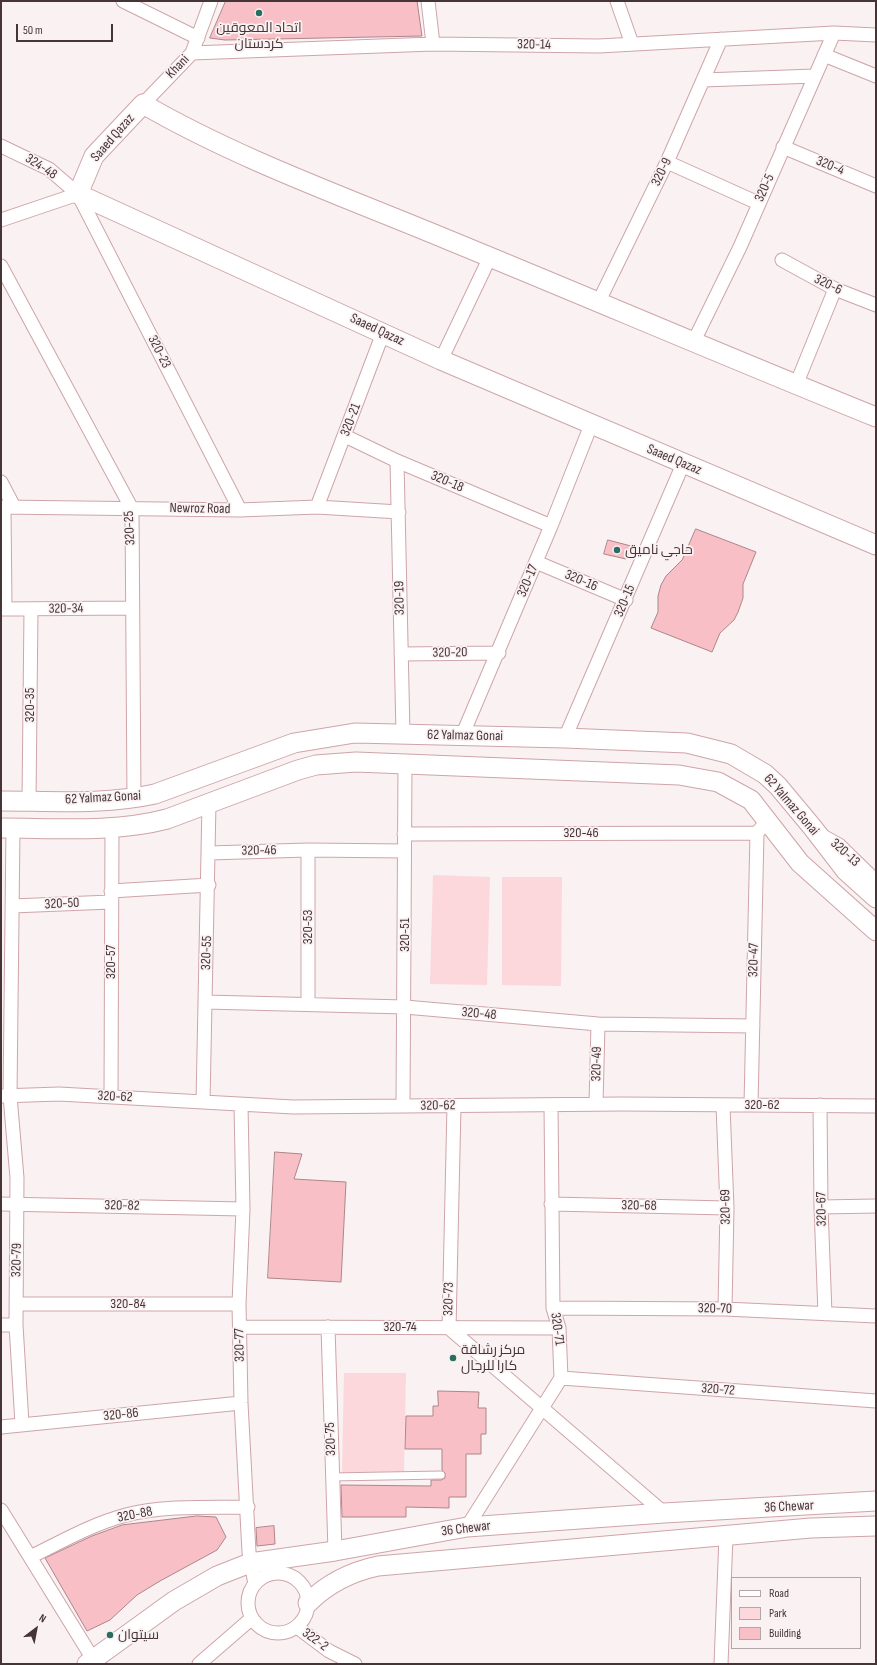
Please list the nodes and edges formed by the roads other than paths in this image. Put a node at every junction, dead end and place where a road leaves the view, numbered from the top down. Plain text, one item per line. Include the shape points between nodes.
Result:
1 (123, 1) edge
2 (211, 1) edge
3 (428, 1) edge
4 (617, 1) edge
5 (834, 33) junction
6 (876, 35) edge
7 (198, 38) junction
8 (721, 39) junction
9 (433, 44) junction
10 (632, 44) junction
11 (192, 53) junction
12 (824, 55) junction
13 (815, 76) junction
14 (876, 76) edge
15 (703, 80) junction
16 (143, 104) junction
17 (1, 146) edge
18 (783, 147) junction
19 (667, 162) junction
20 (876, 186) edge
21 (78, 194) junction
22 (758, 203) junction
23 (1, 220) edge
24 (490, 257) junction
25 (782, 260) dead end
26 (1, 266) edge
27 (835, 289) junction
28 (598, 303) junction
29 (876, 305) edge
30 (383, 333) junction
31 (693, 343) junction
32 (441, 360) junction
33 (796, 385) junction
34 (876, 417) edge
35 (591, 425) junction
36 (345, 436) junction
37 (397, 461) junction
38 (683, 464) junction
39 (1, 482) edge
40 (6, 507) edge
41 (317, 507) junction
42 (132, 509) junction
43 (240, 510) junction
44 (399, 512) junction
45 (551, 526) junction
46 (876, 545) edge
47 (536, 562) junction
48 (626, 600) junction
49 (132, 608) junction
50 (3, 609) edge
51 (31, 609) junction
52 (499, 652) junction
53 (401, 654) junction
54 (403, 734) junction
55 (462, 736) junction
56 (565, 738) junction
57 (240, 763) junction
58 (405, 764) junction
59 (251, 788) junction
60 (134, 799) junction
61 (1, 801) edge
62 (29, 801) junction
63 (209, 803) junction
64 (112, 827) junction
65 (762, 827) junction
66 (7, 828) edge
67 (813, 828) junction
68 (404, 834) junction
69 (308, 850) junction
70 (404, 851) junction
71 (209, 853) junction
72 (876, 881) edge
73 (209, 885) junction
74 (111, 896) junction
75 (876, 898) edge
76 (12, 906) junction
77 (6, 920) edge
78 (876, 931) edge
79 (205, 1002) junction
80 (308, 1004) junction
81 (405, 1007) junction
82 (598, 1024) junction
83 (752, 1026) junction
84 (5, 1096) edge
85 (110, 1097) junction
86 (203, 1102) junction
87 (596, 1104) junction
88 (241, 1105) junction
89 (551, 1105) junction
90 (723, 1105) junction
91 (751, 1105) junction
92 (820, 1105) junction
93 (403, 1106) junction
94 (454, 1106) junction
95 (876, 1106) edge
96 (1, 1204) edge
97 (18, 1204) junction
98 (551, 1204) junction
99 (876, 1206) edge
100 (821, 1207) junction
101 (727, 1208) junction
102 (243, 1209) junction
103 (16, 1304) junction
104 (239, 1304) junction
105 (553, 1308) junction
106 (725, 1309) junction
107 (825, 1314) junction
108 (876, 1316) edge
109 (1, 1325) edge
110 (16, 1325) junction
111 (240, 1327) junction
112 (328, 1327) junction
113 (449, 1328) junction
114 (559, 1328) junction
115 (561, 1378) junction
116 (876, 1401) edge
117 (241, 1403) junction
118 (543, 1408) junction
119 (22, 1424) junction
120 (1, 1427) edge
121 (441, 1475) dead end
122 (332, 1477) junction
123 (876, 1501) edge
124 (248, 1507) junction
125 (1, 1510) edge
126 (664, 1513) junction
127 (876, 1526) edge
128 (467, 1527) junction
129 (726, 1536) junction
130 (335, 1551) junction
131 (30, 1557) junction
132 (293, 1557) junction
133 (250, 1563) junction
134 (273, 1573) junction
135 (255, 1584) junction
136 (308, 1603) junction
137 (252, 1618) junction
138 (297, 1626) junction
139 (90, 1662) edge
140 (199, 1664) edge
141 (355, 1664) edge
142 (721, 1664) edge

1 - 7 street
2 - 7 street, Khani
3 - 9 street
4 - 10 street
5 - 6 street, 320-14
5 - 8 street, 320-14
5 - 12 street, 320-5
7 - 11 street, Khani
8 - 10 street, 320-14
8 - 15 street, 320-9
9 - 10 street, 320-14
9 - 11 street, 320-14
11 - 16 street, Khani
12 - 13 street, 320-5
12 - 14 street
13 - 15 street
13 - 18 street, 320-5
15 - 19 street, 320-9
16 - 21 street, Saaed Qazaz via 94,156
16 - 24 street, Saaed Qazaz via 173,121 274,168
17 - 21 street, 324-48 via 48,169
18 - 20 street, 320-4
18 - 22 street, 320-5
19 - 22 street
19 - 28 street, 320-9
21 - 23 street
21 - 30 street, Saaed Qazaz
21 - 43 street, 320-23
22 - 31 street, 320-5 via 740,247
24 - 28 street, Saaed Qazaz
24 - 32 street
25 - 27 street, 320-6
26 - 42 street, 320-25
27 - 29 street, 320-6
27 - 33 street
28 - 31 street, Saaed Qazaz
30 - 32 street, Saaed Qazaz
30 - 36 street, 320-21
31 - 33 street, Saaed Qazaz
32 - 35 street, Saaed Qazaz
33 - 34 street, Saaed Qazaz
35 - 38 street, Saaed Qazaz
35 - 45 street, 320-17
36 - 37 street, 320-18
36 - 41 street, 320-21
37 - 44 street, 320-19
37 - 45 street, 320-18
38 - 46 street, Saaed Qazaz
38 - 48 street, 320-15
39 - 40 street
40 - 42 street, Newroz Road
40 - 50 street
41 - 43 street, Newroz Road
41 - 44 street, Newroz Road
42 - 43 street, Newroz Road
42 - 49 street, 320-25
44 - 53 street, 320-19
45 - 47 street, 320-17
47 - 48 street, 320-16
47 - 52 street, 320-17
48 - 56 street, 320-15
49 - 51 street, 320-34
49 - 60 street, 320-25
50 - 51 street, 320-34
51 - 62 street, 320-35
52 - 53 street, 320-20
52 - 55 street, 320-17
53 - 54 street, 320-19
54 - 55 street, 62 Yalmaz Gonai
54 - 57 street, 62 Yalmaz Gonai via 355,733 294,743
55 - 56 street, 62 Yalmaz Gonai
56 - 67 street, 62 Yalmaz Gonai via 687,742 731,754 765,774
57 - 59 street
57 - 60 street, 62 Yalmaz Gonai via 155,794
58 - 59 street, 62 Yalmaz Gonai via 356,762 316,765
58 - 65 street, 62 Yalmaz Gonai via 679,775 699,778 718,782 751,800
58 - 68 street, 320-51
59 - 63 street, 62 Yalmaz Gonai
60 - 62 street, 62 Yalmaz Gonai
61 - 62 street, 62 Yalmaz Gonai
63 - 64 street, 62 Yalmaz Gonai via 148,824
63 - 71 street, 320-55
64 - 66 street, 62 Yalmaz Gonai
64 - 74 street, 320-57
65 - 68 street, 320-46
65 - 78 street, 62 Yalmaz Gonai
65 - 83 street, 320-47
66 - 76 street, 320-79
67 - 72 street, 320-13 via 840,845
67 - 75 street, 62 Yalmaz Gonai via 846,871
68 - 70 street, 320-51
69 - 70 street, 320-46
69 - 71 street, 320-46
69 - 80 street, 320-53
70 - 81 street, 320-51
71 - 73 street, 320-55
73 - 74 street, 320-50
73 - 79 street, 320-55
74 - 76 street, 320-50
74 - 85 street, 320-57
76 - 77 street, 320-79
77 - 84 street, 320-79
79 - 80 street, 320-48
79 - 86 street, 320-55
80 - 81 street, 320-48
81 - 82 street, 320-48
81 - 93 street, 320-51
82 - 83 street, 320-48
82 - 87 street, 320-49
83 - 91 street, 320-47
84 - 85 street, 320-62 via 59,1094
84 - 97 street, 320-79
85 - 86 street, 320-62
86 - 88 street, 320-62
87 - 89 street, 320-62
87 - 90 street, 320-62
88 - 93 street, 320-62
88 - 102 street, 320-77
89 - 94 street, 320-62
89 - 98 street, 320-71
90 - 91 street, 320-62
90 - 101 street, 320-69
91 - 92 street, 320-62
92 - 95 street, 320-62
92 - 100 street, 320-67
93 - 94 street, 320-62
94 - 113 street, 320-73
96 - 97 street, 320-82
97 - 102 street, 320-82
97 - 103 street, 320-79
98 - 101 street, 320-68
98 - 105 street, 320-71
99 - 100 street
100 - 107 street, 320-67
101 - 106 street, 320-69
102 - 104 street, 320-77
103 - 104 street, 320-84
103 - 110 street, 320-79
104 - 111 street, 320-77
105 - 106 street, 320-70
105 - 114 street, 320-71
106 - 107 street, 320-70
107 - 108 street, 320-70
109 - 110 street
110 - 119 street, 320-79
111 - 112 street, 320-74
111 - 117 street, 320-77
112 - 113 street, 320-74
112 - 122 street, 320-75
113 - 114 street, 320-74
113 - 118 street, 320-73
114 - 115 street, 320-71
115 - 116 street, 320-72
115 - 118 street
117 - 119 street, 320-86
117 - 124 street, 320-77
118 - 126 street, 320-73
118 - 128 street
119 - 120 street, 320-86
121 - 122 lane
122 - 130 street, 320-75
123 - 126 street, 36 Chewar
124 - 131 street, 320-88 via 157,1510 127,1515 98,1524
124 - 133 street, 320-77
125 - 131 street
126 - 128 street, 36 Chewar
127 - 129 street via 811,1528
128 - 130 street, 36 Chewar
129 - 136 street via 378,1566 340,1579
129 - 142 street
130 - 132 street, 36 Chewar
131 - 139 street
132 - 133 street, 36 Chewar
132 - 134 street
133 - 135 street, 320-77
133 - 139 street, 36 Chewar via 217,1576 174,1601
134 - 135 street
134 - 136 street via 293,1577 301,1584
135 - 137 street via 248,1600
136 - 138 street via 303,1620
137 - 138 street via 272,1633 281,1633
137 - 140 street
138 - 141 street, 322-2 via 328,1651

